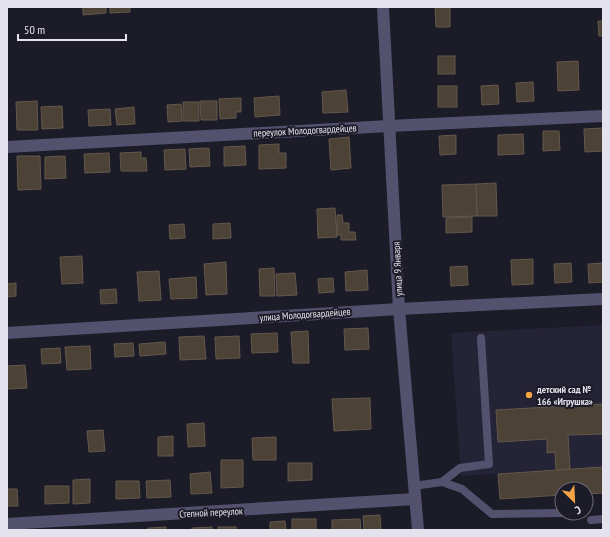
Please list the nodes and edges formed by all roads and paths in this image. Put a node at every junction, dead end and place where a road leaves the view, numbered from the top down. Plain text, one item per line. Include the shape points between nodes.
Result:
1 (383, 7) edge
2 (603, 116) edge
3 (389, 126) junction
4 (7, 147) edge
5 (603, 299) edge
6 (400, 308) junction
7 (7, 333) edge
8 (481, 338) dead end
9 (442, 482) junction
10 (413, 486) junction
11 (415, 499) junction
12 (554, 513) edge
13 (7, 524) edge
14 (418, 530) edge

1 - 3 street, улица 9 Января
2 - 3 street, переулок Молодогвардейцев
3 - 4 street, переулок Молодогвардейцев
3 - 6 street, улица 9 Января
5 - 6 street, улица Молодогвардейцев
6 - 7 street, улица Молодогвардейцев
6 - 10 street, улица 9 Января
8 - 9 lane via 489,464 460,468
9 - 10 lane
9 - 12 lane via 462,489 492,514
10 - 11 street, улица 9 Января
11 - 13 street, Степной переулок
11 - 14 street, улица 9 Января

